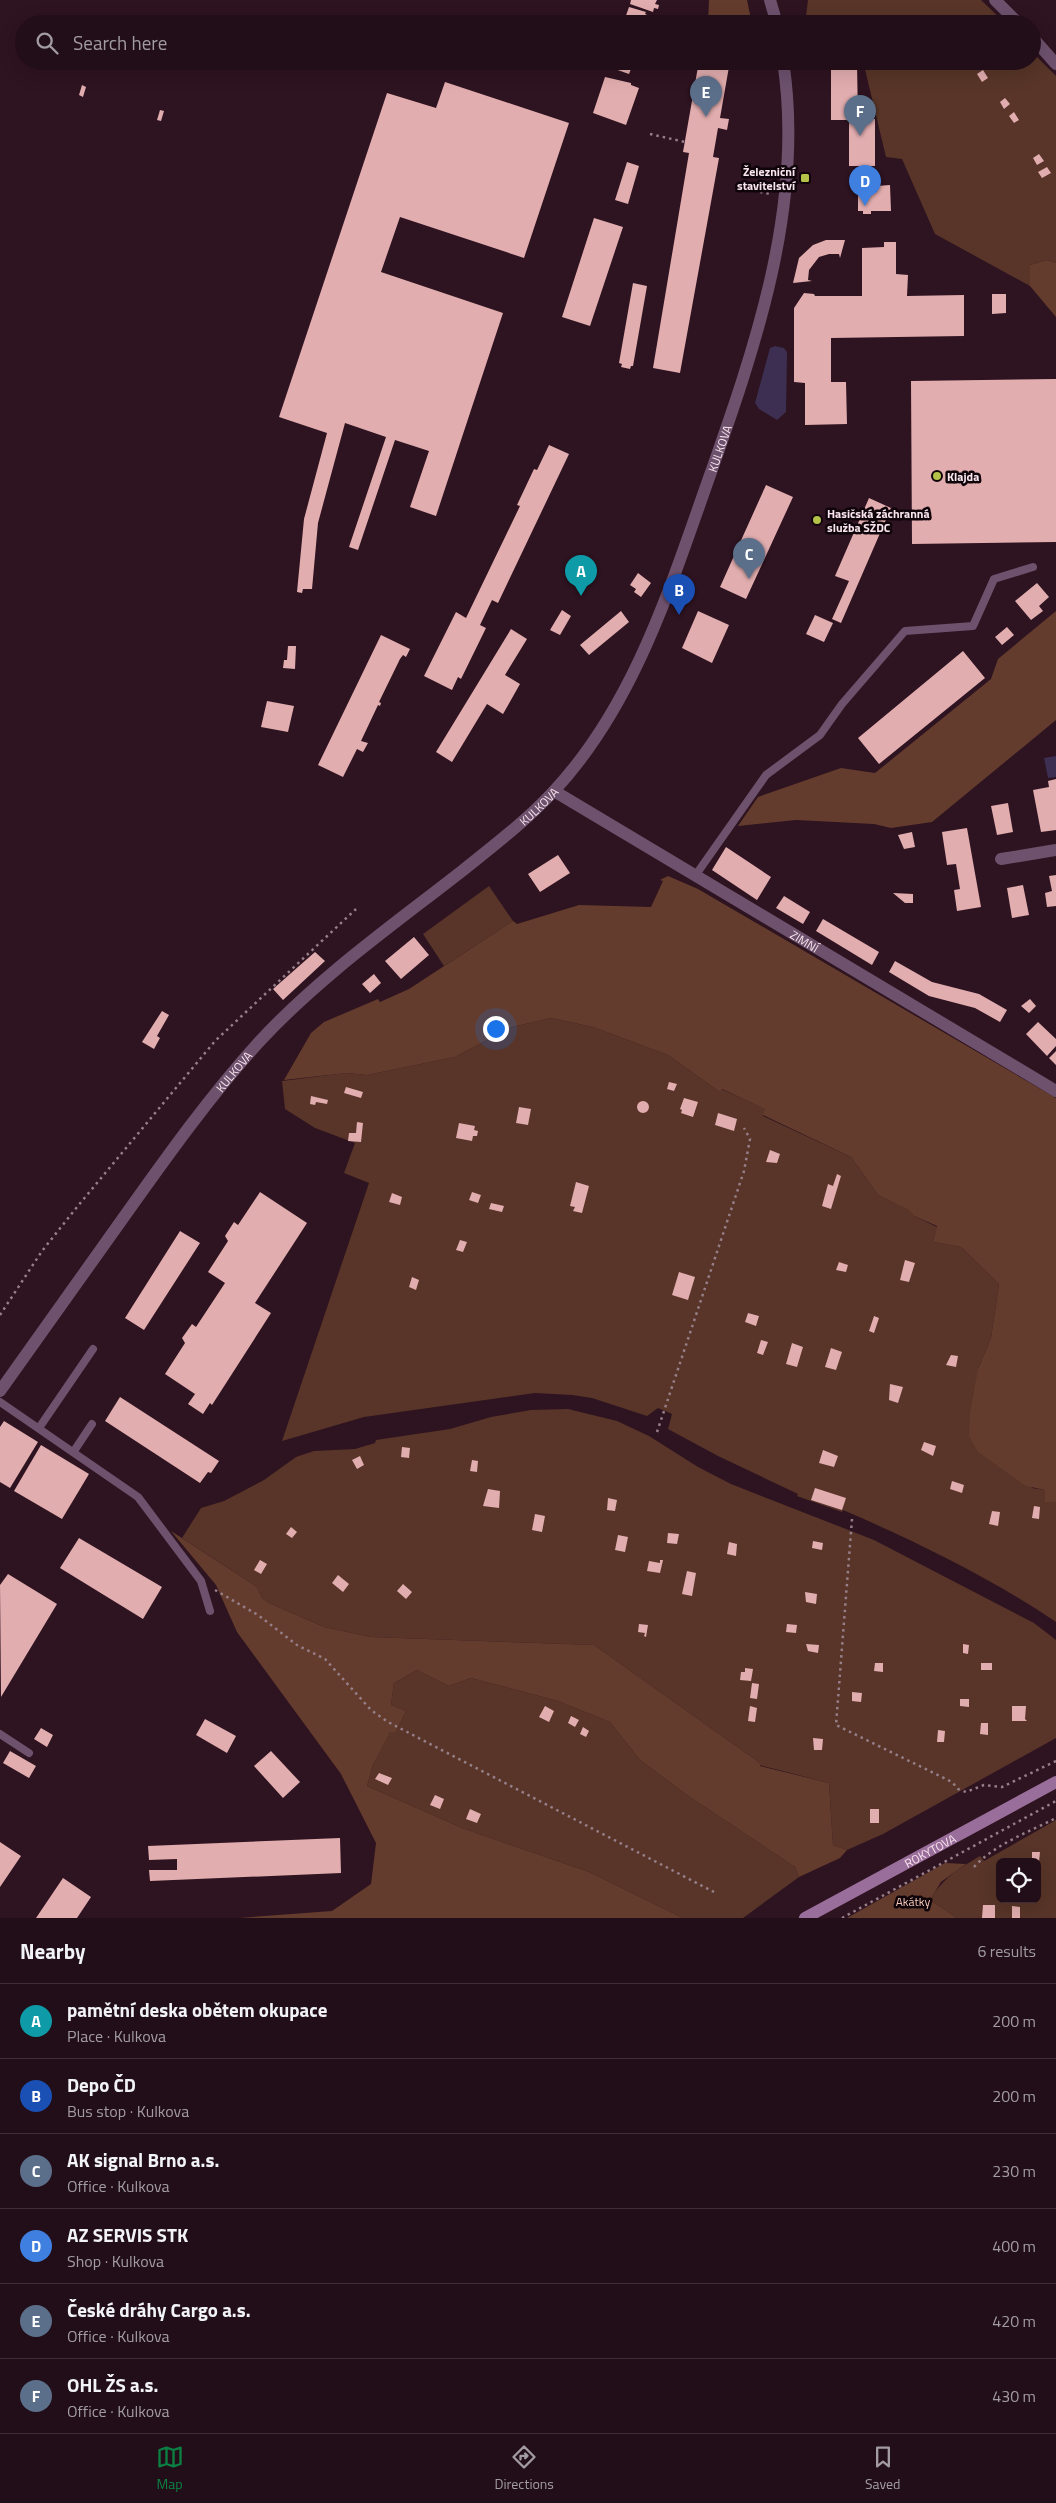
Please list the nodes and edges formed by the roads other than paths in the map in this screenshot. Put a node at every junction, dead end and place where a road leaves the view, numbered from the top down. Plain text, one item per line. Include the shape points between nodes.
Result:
1 (770, 0) edge
2 (995, 0) edge
3 (774, 15) edge
4 (1010, 15) edge
5 (1041, 47) edge
6 (1056, 64) edge
7 (784, 70) edge
8 (1033, 567) dead end
9 (554, 792) junction
10 (1056, 850) edge
11 (1000, 859) dead end
12 (695, 876) junction
13 (1056, 1091) edge
14 (93, 1349) dead end
15 (0, 1391) edge
16 (0, 1402) edge
17 (92, 1424) dead end
18 (39, 1428) junction
19 (74, 1451) junction
20 (210, 1611) dead end
21 (0, 1734) edge
22 (29, 1753) dead end
23 (1056, 1782) edge
24 (805, 1918) edge

1 - 3 street
2 - 4 street
5 - 6 street
7 - 9 street, KULKOVA via 790,122 787,176 764,304 747,365 655,625 611,717
8 - 12 lane via 994,578 972,626 905,632 842,704 820,735 766,775
9 - 12 street, ZIMNÍ
9 - 15 street, KULKOVA via 503,839 358,952 261,1040 188,1127
10 - 11 street
12 - 13 street, ZIMNÍ
14 - 18 lane
16 - 18 lane
17 - 19 lane
18 - 19 lane
19 - 20 lane via 138,1497 201,1581
21 - 22 lane
23 - 24 main road, ROKYTOVA

